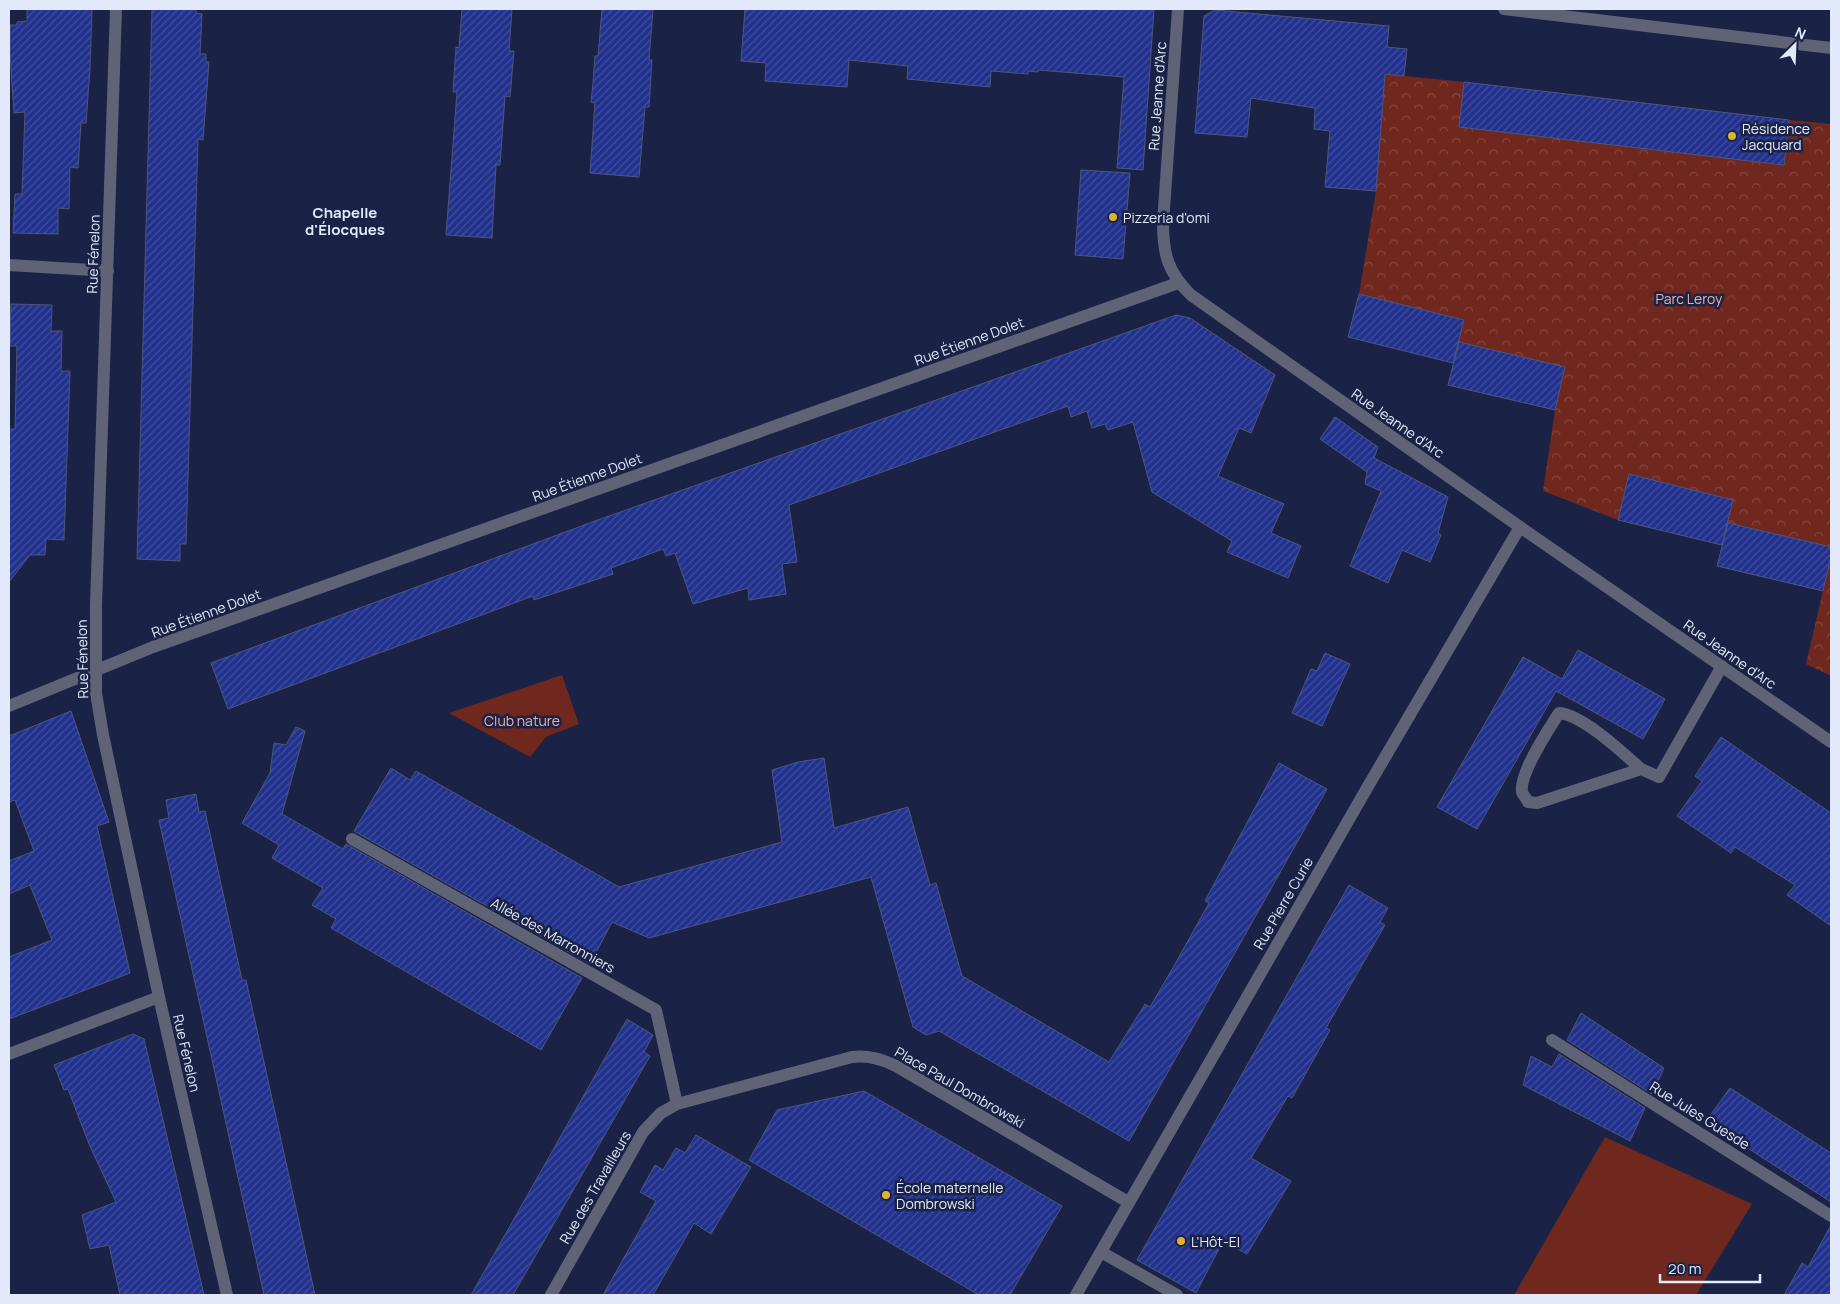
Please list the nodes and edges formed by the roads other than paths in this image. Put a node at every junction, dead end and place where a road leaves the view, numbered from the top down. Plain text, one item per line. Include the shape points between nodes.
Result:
1 (116, 9) edge
2 (1178, 9) edge
3 (1504, 9) edge
4 (1831, 48) edge
5 (9, 264) edge
6 (108, 271) junction
7 (1178, 283) junction
8 (1520, 527) junction
9 (1722, 666) junction
10 (95, 672) junction
11 (9, 706) edge
12 (1831, 742) edge
13 (1641, 769) junction
14 (352, 839) dead end
15 (159, 997) junction
16 (1552, 1040) dead end
17 (9, 1054) edge
18 (677, 1104) junction
19 (1128, 1202) junction
20 (1831, 1216) edge
21 (1101, 1252) junction
22 (227, 1295) edge
23 (551, 1295) edge
24 (1076, 1295) edge
25 (1178, 1295) edge

1 - 6 street, Rue Fénelon
2 - 7 street, Rue Jeanne d'Arc via 1163,242
3 - 4 street
5 - 6 street
6 - 10 street, Rue Fénelon
7 - 8 street, Rue Jeanne d'Arc
7 - 10 street, Rue Étienne Dolet via 153,647
8 - 9 street, Rue Jeanne d'Arc
8 - 19 street, Rue Pierre Curie
9 - 12 street, Rue Jeanne d'Arc
9 - 13 street via 1659,777
10 - 11 street, Rue Étienne Dolet
10 - 15 street, Rue Fénelon via 103,735
13 - 13 street via 1537,803 1528,802 1522,792 1533,756 1559,712 1576,718
14 - 18 street, Allée des Marronniers via 656,1010
15 - 17 street
15 - 22 street, Rue Fénelon
16 - 20 street, Rue Jules Guesde
18 - 19 street, Place Paul Dombrowski via 852,1057 881,1059
18 - 23 street, Rue des Travailleurs via 661,1113 643,1132
19 - 21 street, Rue Pierre Curie
21 - 24 street, Rue Pierre Curie
21 - 25 street

